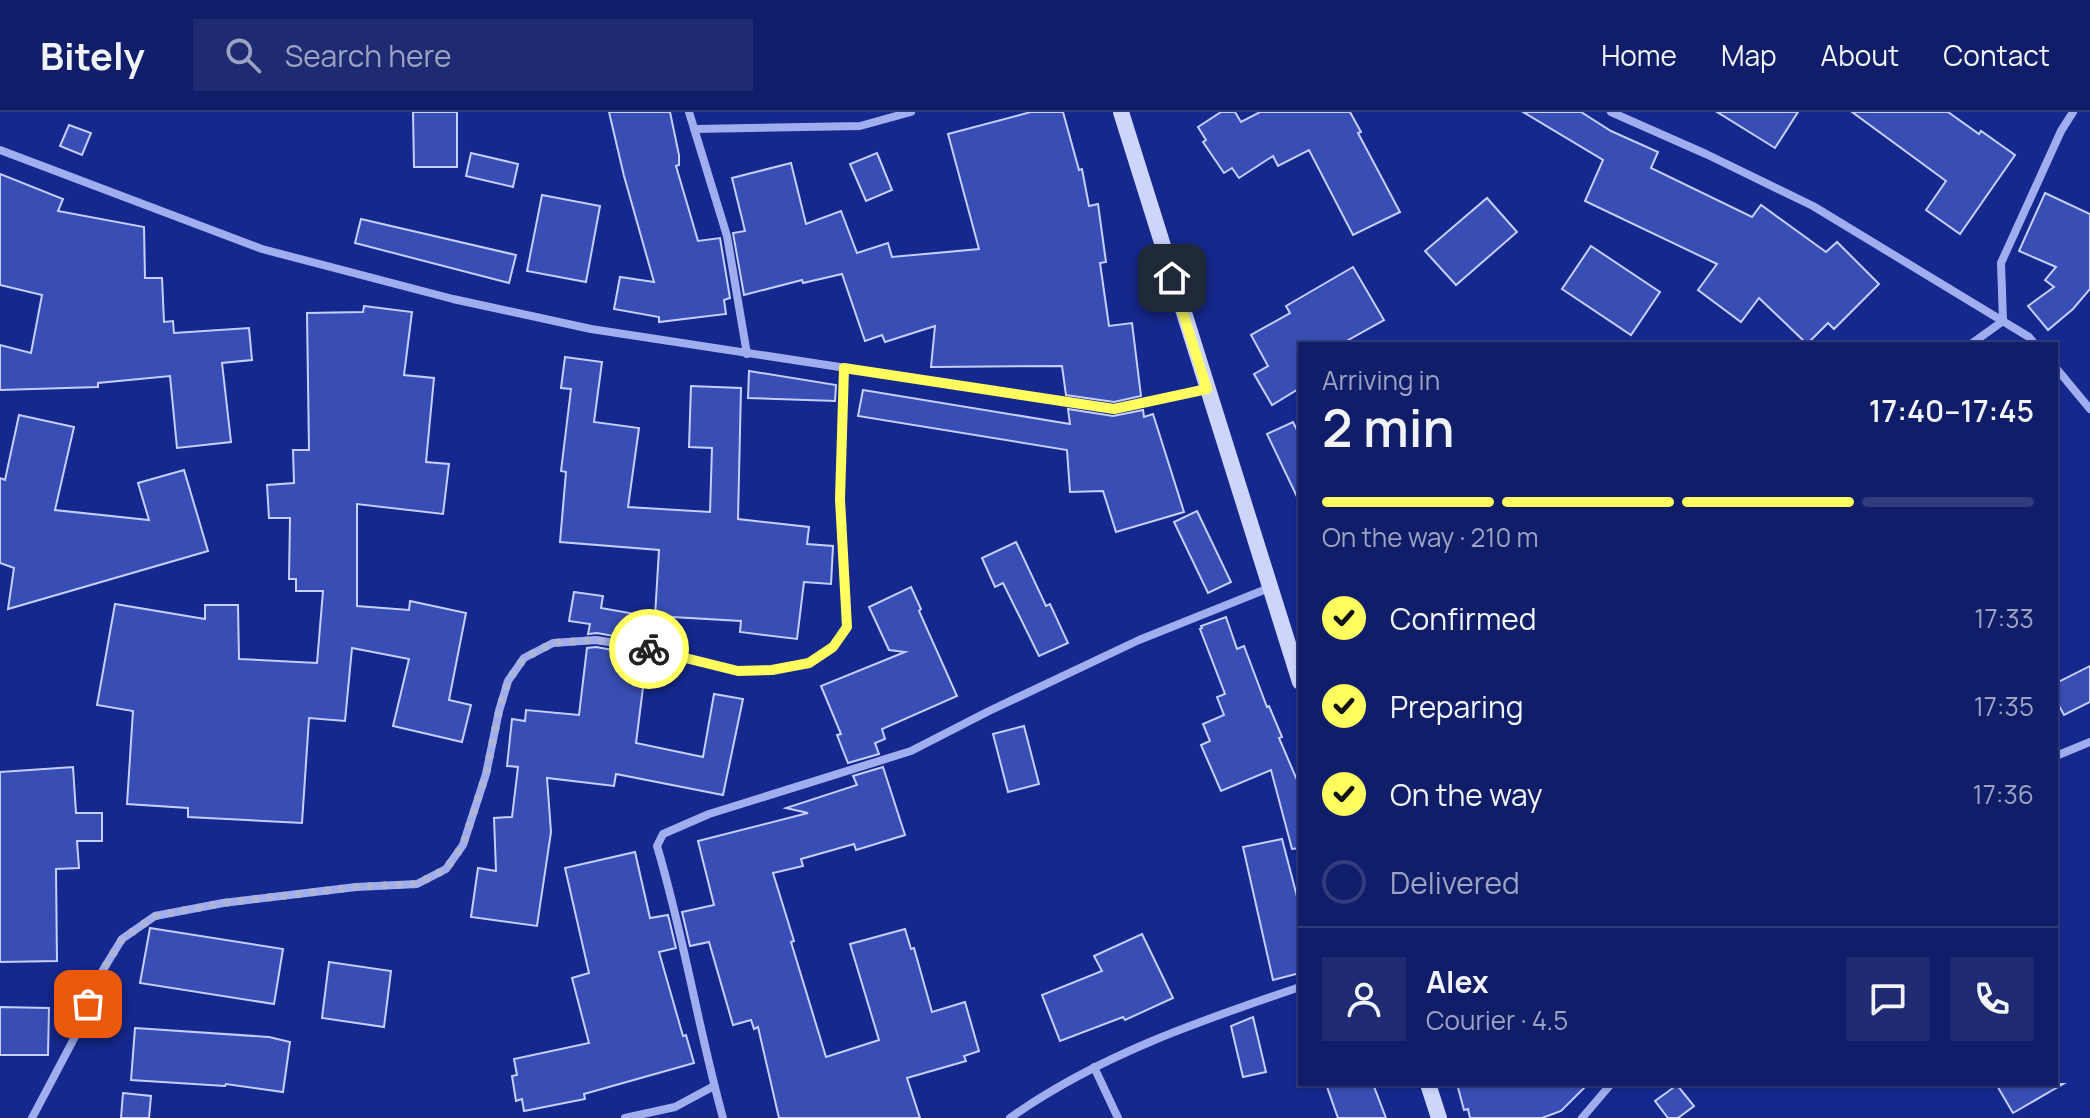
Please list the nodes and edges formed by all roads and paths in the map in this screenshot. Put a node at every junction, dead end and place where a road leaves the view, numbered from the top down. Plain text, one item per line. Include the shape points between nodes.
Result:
1 (689, 112) edge
2 (911, 112) edge
3 (1121, 112) edge
4 (1611, 112) edge
5 (2073, 112) edge
6 (694, 129) junction
7 (0, 150) edge
8 (2003, 321) junction
9 (1974, 342) edge
10 (2033, 342) edge
11 (747, 354) junction
12 (844, 368) junction
13 (2058, 370) edge
14 (1207, 389) junction
15 (2090, 409) edge
16 (1269, 588) junction
17 (1293, 636) edge
18 (1298, 669) edge
19 (2090, 742) edge
20 (2058, 755) edge
21 (1298, 988) edge
22 (1094, 1067) junction
23 (714, 1086) junction
24 (1429, 1086) edge
25 (1609, 1086) edge
26 (32, 1118) edge
27 (625, 1118) edge
28 (723, 1118) edge
29 (1010, 1118) edge
30 (1118, 1118) edge
31 (1439, 1118) edge
32 (1582, 1118) edge

1 - 6 street
2 - 6 street via 860,126
3 - 14 main road
4 - 8 street via 1813,206
5 - 8 street via 2001,263
6 - 11 street via 727,236
7 - 11 street via 262,249 591,329
8 - 9 street
8 - 10 street
11 - 12 street
12 - 14 street via 1114,409
12 - 26 street via 840,499 847,627 833,647 809,663 772,670 738,671 596,640 553,643 524,658 508,681 463,845 446,869 417,884 253,899 155,916 122,939 98,978 78,1031
13 - 15 street
14 - 16 main road
16 - 17 main road
16 - 23 street via 1139,640 911,751 709,814 663,834 657,846
17 - 18 main road
19 - 20 street
21 - 22 street via 1199,1021
22 - 29 street
22 - 30 street
23 - 27 street via 675,1107
23 - 28 street
24 - 31 main road
25 - 32 street

